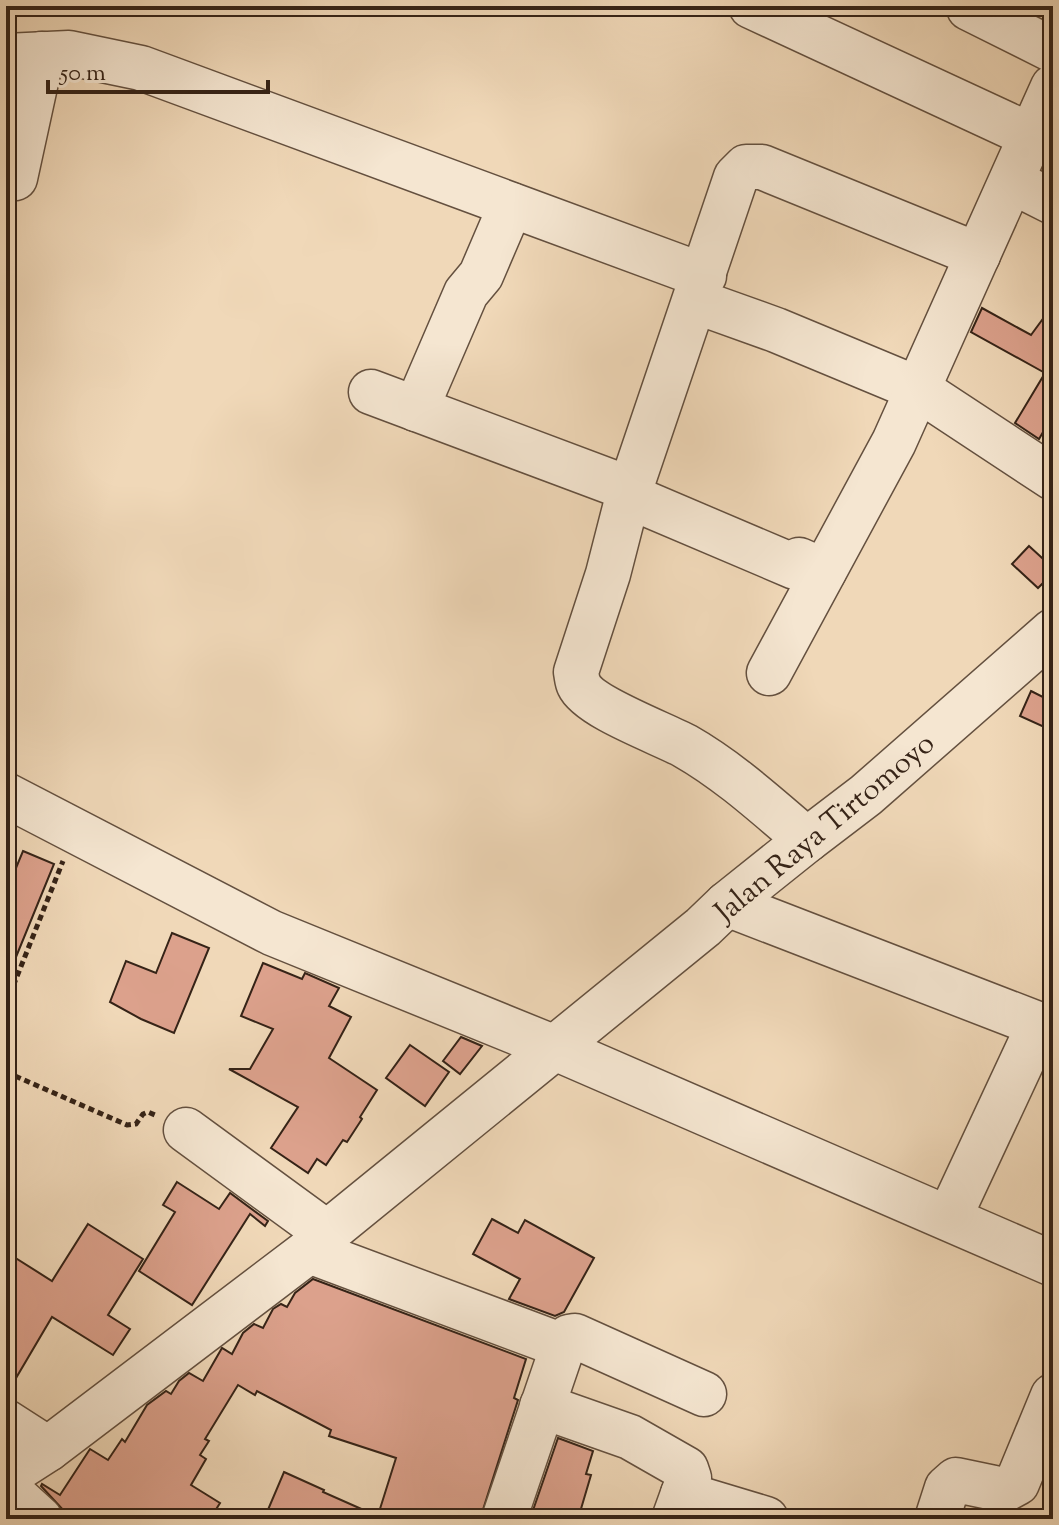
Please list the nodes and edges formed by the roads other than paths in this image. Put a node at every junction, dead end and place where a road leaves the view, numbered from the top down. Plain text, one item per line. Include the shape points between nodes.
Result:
1 (751, 6) edge
2 (969, 8) edge
3 (1053, 50) edge
4 (24, 55) edge
5 (1053, 87) edge
6 (1042, 142) edge
7 (15, 178) dead end
8 (1013, 182) junction
9 (1053, 202) edge
10 (511, 205) junction
11 (978, 255) junction
12 (700, 288) junction
13 (918, 389) junction
14 (371, 392) dead end
15 (416, 409) junction
16 (1053, 478) edge
17 (629, 493) junction
18 (824, 571) junction
19 (1053, 631) edge
20 (769, 673) dead end
21 (6, 795) edge
22 (807, 840) junction
23 (727, 904) junction
24 (1046, 1028) edge
25 (570, 1036) junction
26 (186, 1130) road end
27 (949, 1218) junction
28 (318, 1242) junction
29 (1053, 1264) edge
30 (563, 1346) junction
31 (704, 1394) dead end
32 (1053, 1396) edge
33 (542, 1406) junction
34 (6, 1422) edge
35 (48, 1449) junction
36 (6, 1476) edge
37 (6, 1488) edge
38 (679, 1506) edge
39 (40, 1519) edge
40 (504, 1519) edge
41 (766, 1519) edge
42 (937, 1519) edge

1 - 6 street
2 - 3 street
4 - 7 street
4 - 10 street via 69,53 141,68
5 - 6 street
6 - 8 street
8 - 9 street
8 - 11 street
10 - 12 street
10 - 15 street
11 - 12 street via 762,167 746,167 736,177
11 - 13 street
12 - 13 street via 776,330
12 - 17 street
13 - 16 street
13 - 18 street
14 - 15 street
15 - 17 street
17 - 18 street via 795,567 799,560
17 - 22 street via 576,672 579,686 614,712 729,775
18 - 20 street
19 - 22 street, Jalan Raya Tirtomoyo
21 - 25 street via 272,933
22 - 23 street, Jalan Raya Tirtomoyo
23 - 24 street
23 - 25 street, Jalan Raya Tirtomoyo
24 - 27 street
25 - 27 street
25 - 28 street, Jalan Raya Tirtomoyo
26 - 28 street
27 - 29 street
28 - 30 street
28 - 35 street, Jalan Raya Tirtomoyo
30 - 31 street via 575,1336
30 - 33 street
32 - 42 street via 1017,1483 1004,1490 956,1480 947,1488
33 - 38 street via 630,1437 686,1469 689,1478
33 - 40 street
34 - 35 street
35 - 36 street, Jalan Raya Tirtomoyo
37 - 39 street
38 - 41 street

